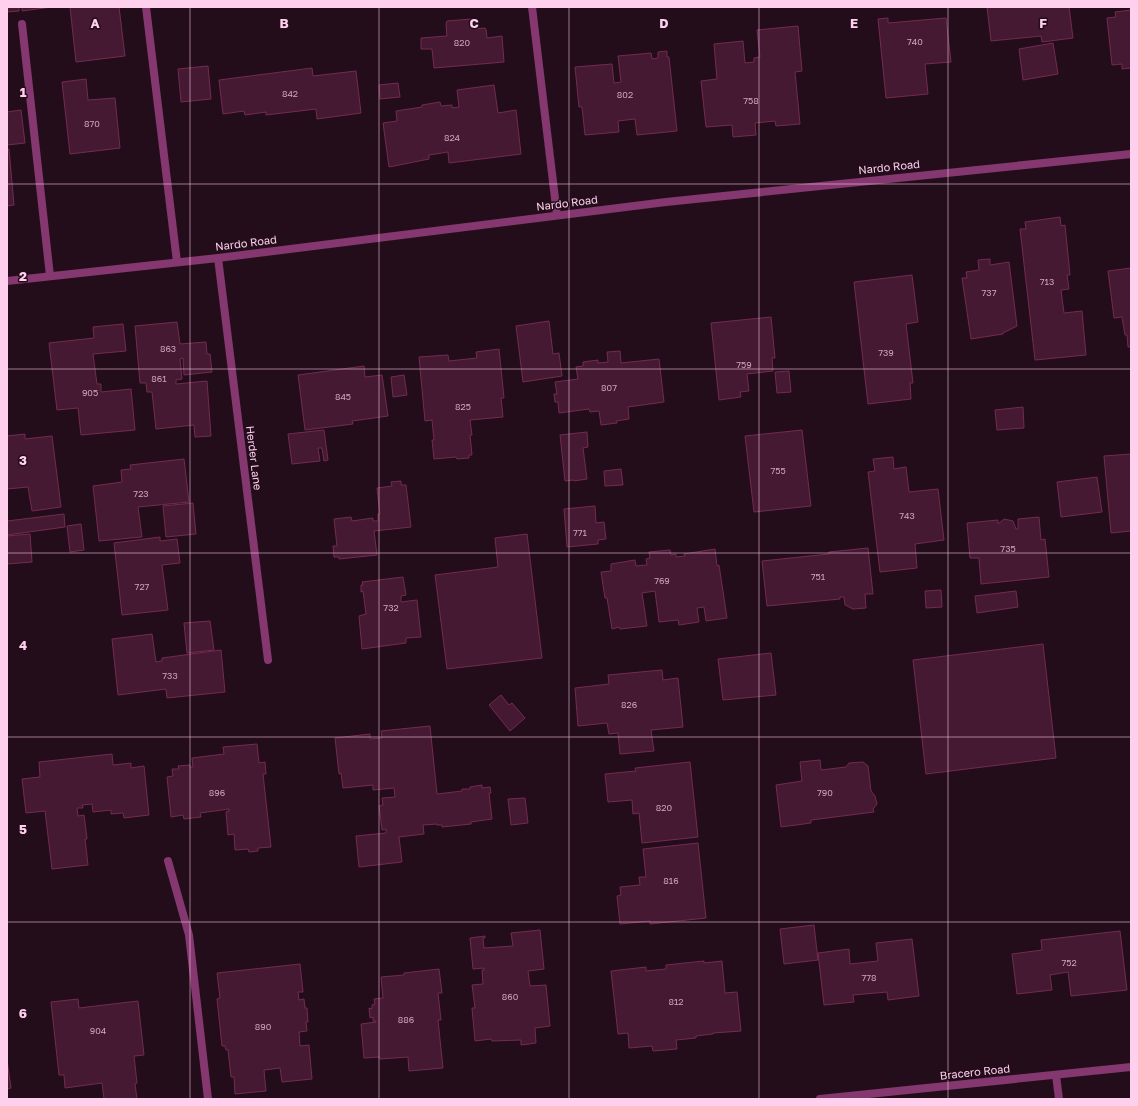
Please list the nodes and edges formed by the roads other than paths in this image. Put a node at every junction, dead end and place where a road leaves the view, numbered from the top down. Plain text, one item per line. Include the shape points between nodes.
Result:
1 (146, 7) edge
2 (532, 7) edge
3 (22, 24) dead end
4 (1131, 154) edge
5 (558, 215) junction
6 (218, 258) junction
7 (177, 262) junction
8 (50, 276) junction
9 (7, 281) edge
10 (268, 660) dead end
11 (168, 861) dead end
12 (1131, 1067) edge
13 (1056, 1075) junction
14 (208, 1099) edge
15 (820, 1099) edge
16 (1059, 1099) edge

1 - 7 street
2 - 5 street
3 - 8 street
4 - 5 street, Nardo Road
5 - 6 street, Nardo Road
6 - 7 street, Nardo Road
6 - 10 street, Herder Lane
7 - 8 street, Nardo Road
8 - 9 street, Nardo Road
11 - 14 street via 189,935
12 - 13 street, Bracero Road
13 - 15 street, Bracero Road
13 - 16 street

